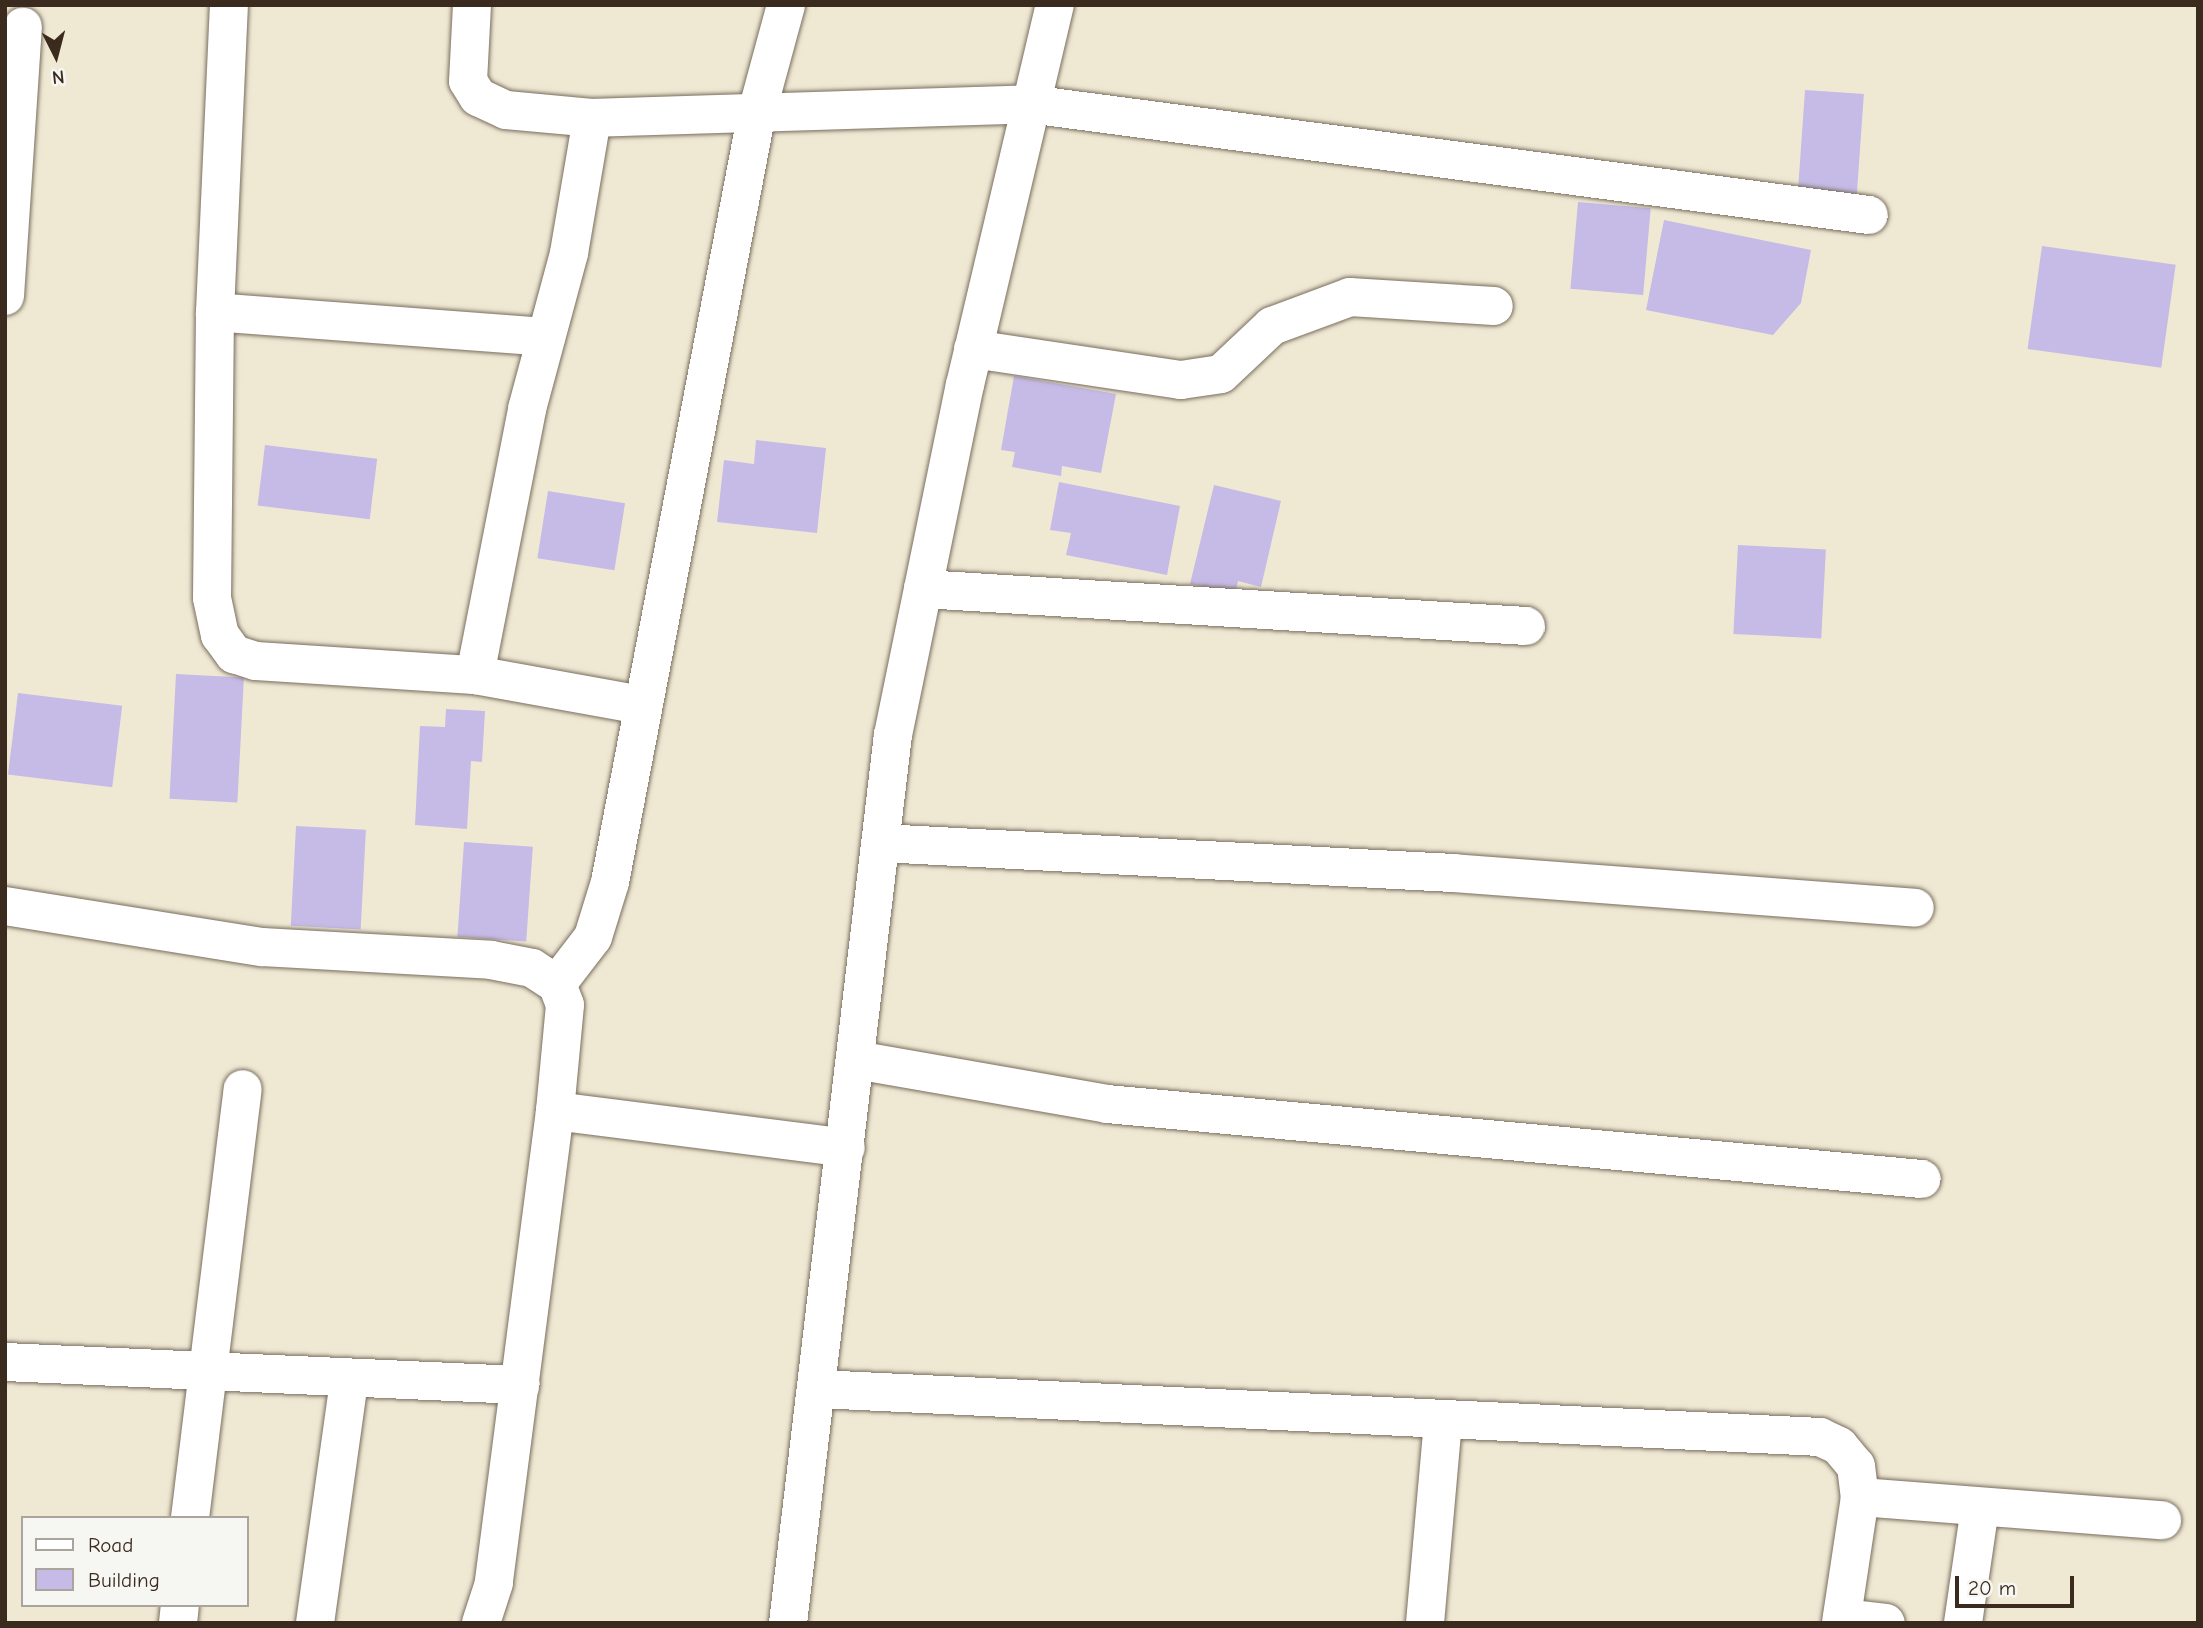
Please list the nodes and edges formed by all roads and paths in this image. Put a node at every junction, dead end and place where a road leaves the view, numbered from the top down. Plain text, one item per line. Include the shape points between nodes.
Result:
1 (229, 5) edge
2 (472, 5) edge
3 (786, 5) edge
4 (1055, 5) edge
5 (23, 27) dead end
6 (1029, 104) junction
7 (757, 112) junction
8 (592, 118) junction
9 (12, 162) edge
10 (1869, 215) dead end
11 (5, 296) edge
12 (1494, 306) dead end
13 (215, 312) junction
14 (547, 337) junction
15 (973, 349) junction
16 (923, 589) junction
17 (1525, 626) dead end
18 (475, 675) junction
19 (641, 705) junction
20 (881, 843) junction
21 (5, 906) edge
22 (1915, 908) dead end
23 (557, 984) junction
24 (856, 1060) junction
25 (243, 1089) dead end
26 (555, 1111) junction
27 (846, 1148) junction
28 (1922, 1179) dead end
29 (5, 1362) edge
30 (205, 1375) junction
31 (349, 1380) junction
32 (520, 1385) junction
33 (818, 1389) junction
34 (1443, 1420) junction
35 (1860, 1497) junction
36 (1980, 1508) junction
37 (190, 1516) edge
38 (2162, 1520) dead end
39 (1841, 1620) edge
40 (315, 1623) edge
41 (481, 1623) edge
42 (788, 1623) edge
43 (1425, 1623) edge
44 (1886, 1623) edge
45 (1963, 1623) edge

1 - 13 street
2 - 8 street via 465,62 478,97 506,110
3 - 7 street
4 - 6 street
5 - 9 street
6 - 7 street
6 - 10 street
6 - 15 street
7 - 8 street
7 - 19 street
8 - 14 street via 569,253
9 - 11 street
12 - 15 street via 1350,297 1272,326 1221,374 1181,380
13 - 14 street
13 - 18 street via 212,598 220,635 234,654 256,661
14 - 18 street
15 - 16 street
16 - 17 street
16 - 20 street via 894,735
18 - 19 street
19 - 23 street via 610,883 593,937
20 - 22 street via 1453,873
20 - 24 street
21 - 23 street via 262,947 491,960 532,968
23 - 26 street via 565,1005
24 - 27 street
24 - 28 street via 1107,1104
25 - 30 street
26 - 27 street
26 - 32 street
27 - 33 street
29 - 30 street
30 - 31 street
30 - 37 street
31 - 32 street
31 - 40 street
32 - 41 street via 494,1583
33 - 34 street
33 - 42 street
34 - 35 street via 1820,1437 1839,1446 1856,1466
34 - 43 street
35 - 36 street
35 - 39 street
36 - 38 street
36 - 45 street
39 - 44 street

